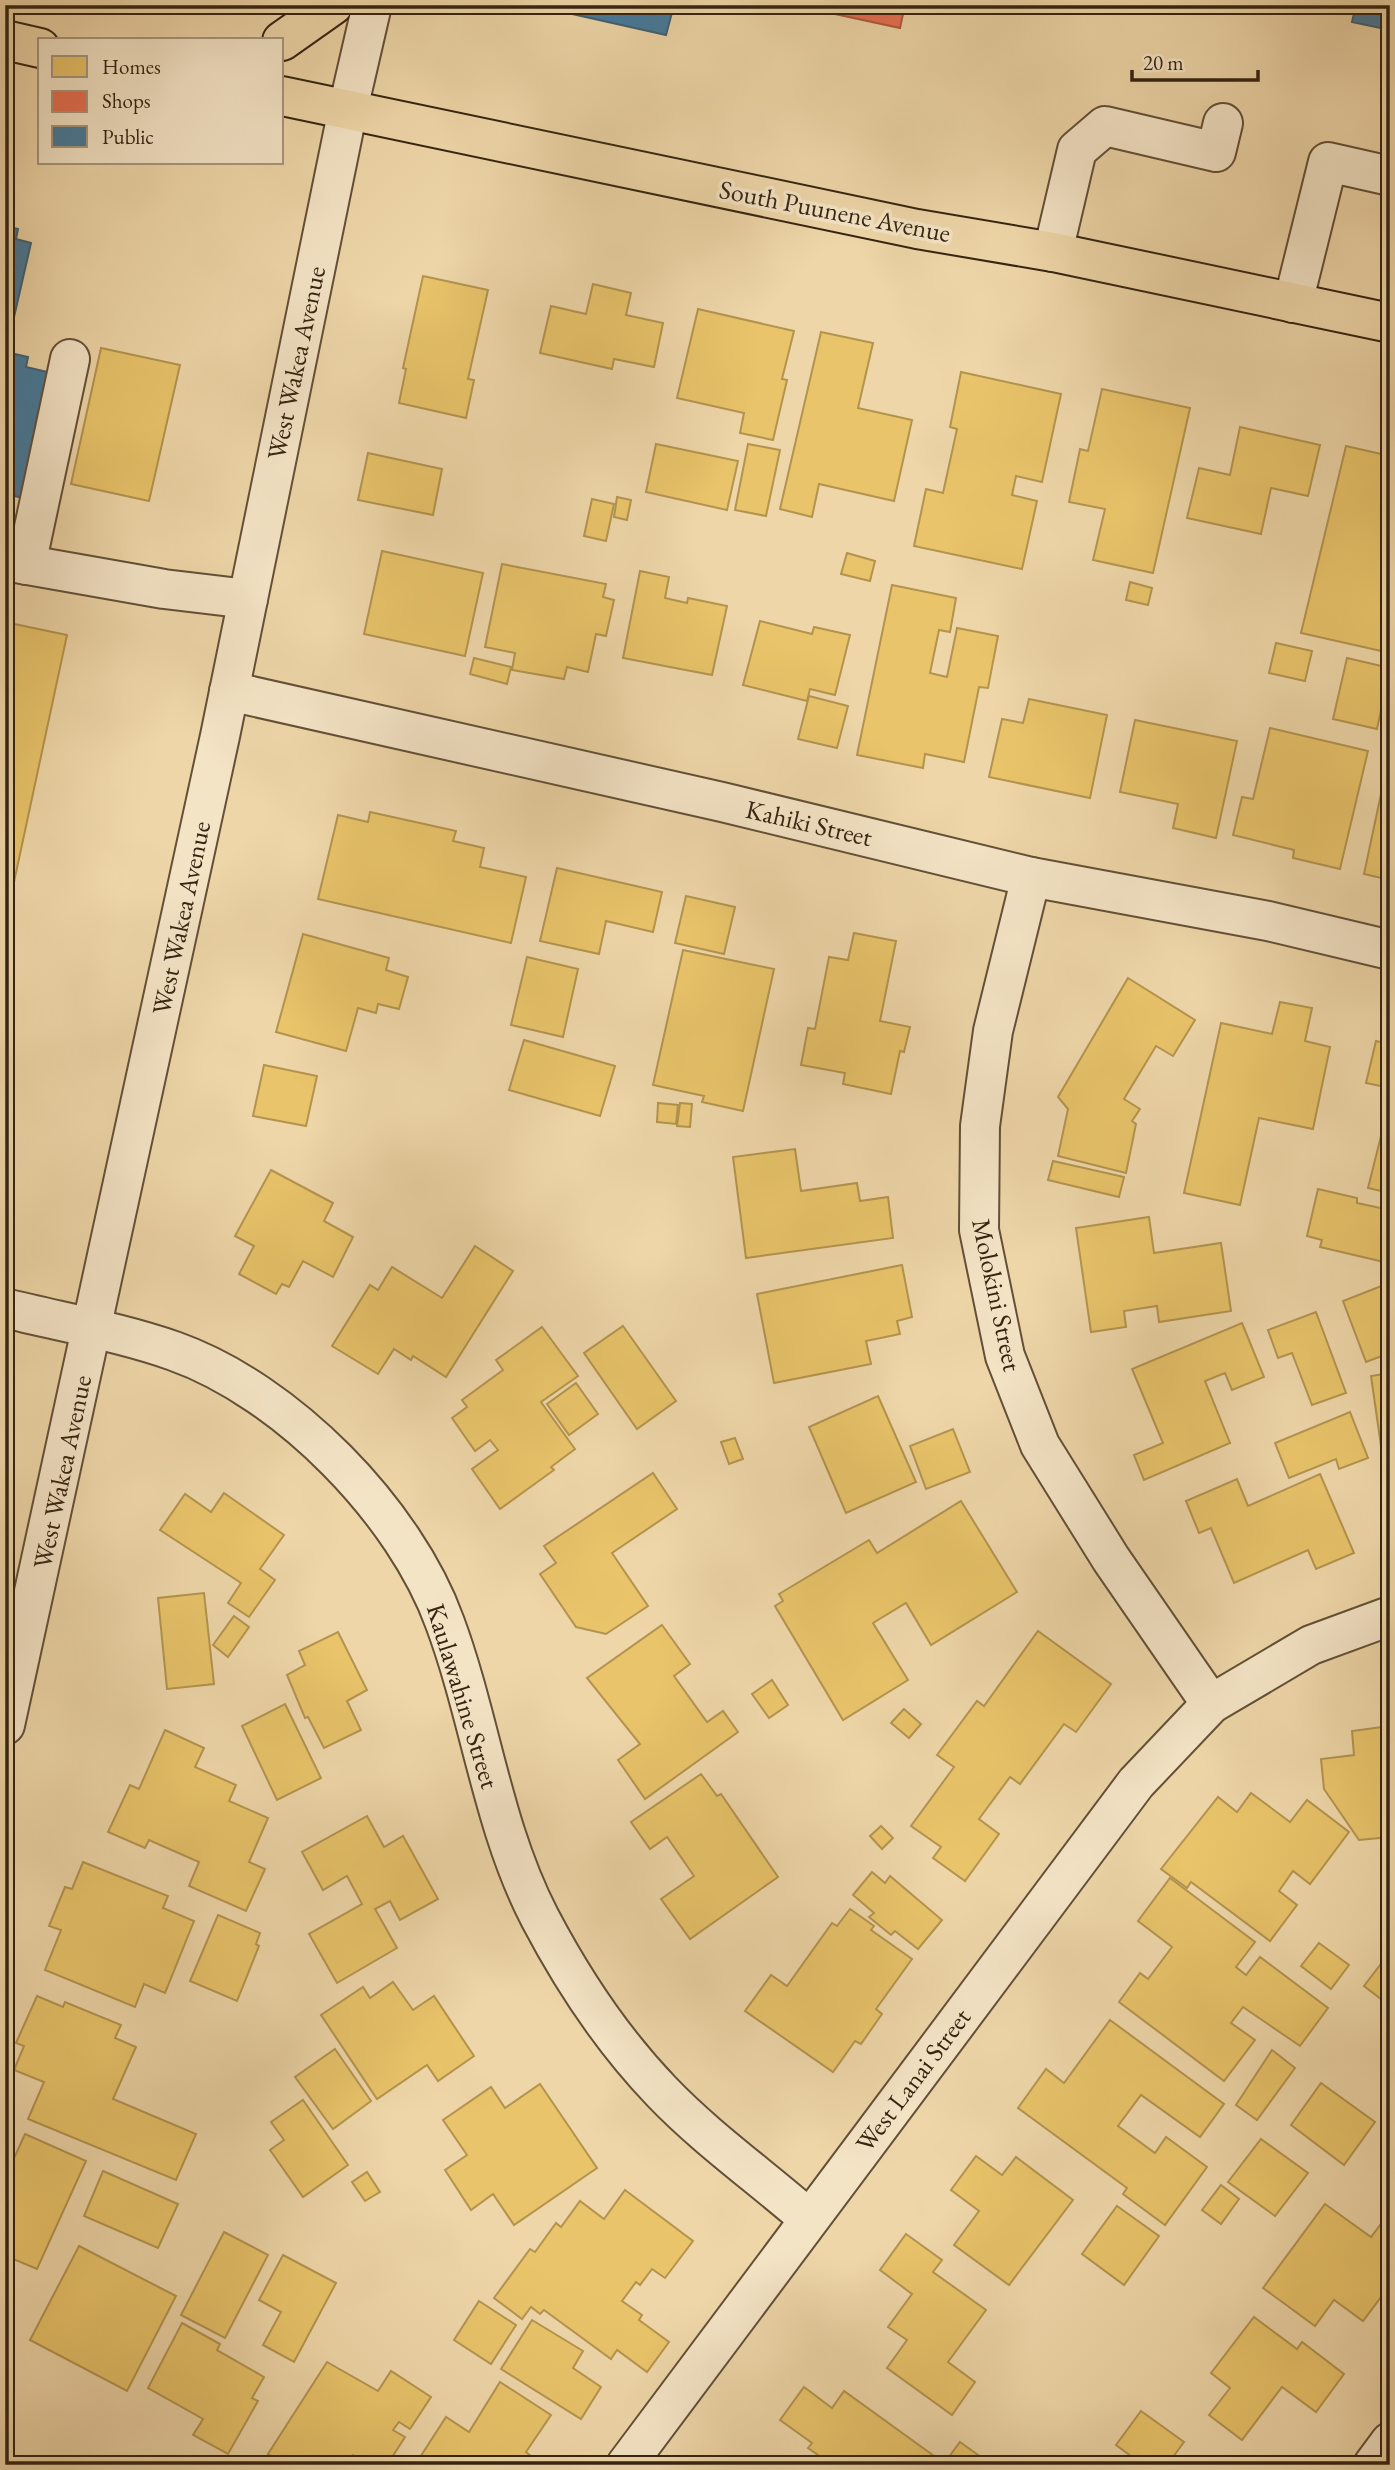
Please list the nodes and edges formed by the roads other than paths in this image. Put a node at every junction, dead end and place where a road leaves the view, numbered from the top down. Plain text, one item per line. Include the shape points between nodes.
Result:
1 (332, 5) edge
2 (372, 5) edge
3 (5, 40) edge
4 (284, 40) edge
5 (38, 48) edge
6 (284, 96) edge
7 (348, 109) junction
8 (1223, 123) dead end
9 (1390, 176) edge
10 (1053, 252) junction
11 (1293, 303) junction
12 (1390, 323) edge
13 (70, 359) dead end
14 (16, 563) edge
15 (248, 599) junction
16 (229, 691) junction
17 (1031, 877) junction
18 (1390, 950) edge
19 (5, 1308) edge
20 (92, 1329) junction
21 (1390, 1616) edge
22 (1211, 1704) junction
23 (5, 1725) edge
24 (809, 2219) junction
25 (1390, 2442) edge
26 (626, 2465) edge
27 (1373, 2465) edge

1 - 4 main road
2 - 7 street, West Wakea Avenue
3 - 5 main road
6 - 7 main road, South Puunene Avenue
7 - 10 main road, South Puunene Avenue via 904,226
7 - 15 street, West Wakea Avenue
8 - 10 street via 1216,152 1105,126 1077,150
9 - 11 street via 1328,162
10 - 11 main road, South Puunene Avenue
11 - 12 main road, South Puunene Avenue
13 - 14 street
14 - 15 street
15 - 16 street, West Wakea Avenue
16 - 17 street, Kahiki Street
16 - 20 street, West Wakea Avenue
17 - 18 street, Kahiki Street via 1268,921
17 - 22 street, Molokini Street via 993,1031 980,1126 979,1230 1005,1356 1040,1445 1111,1559
19 - 20 street, Kaulawahine Street
20 - 23 street, West Wakea Avenue
20 - 24 street, Kaulawahine Street via 175,1351 214,1369 310,1435 380,1508 413,1556 445,1621 512,1854 568,1970 618,2043 664,2094
21 - 22 street, West Lanai Street via 1311,1645
22 - 24 street, West Lanai Street via 1136,1783
24 - 26 street, West Lanai Street
25 - 27 street

